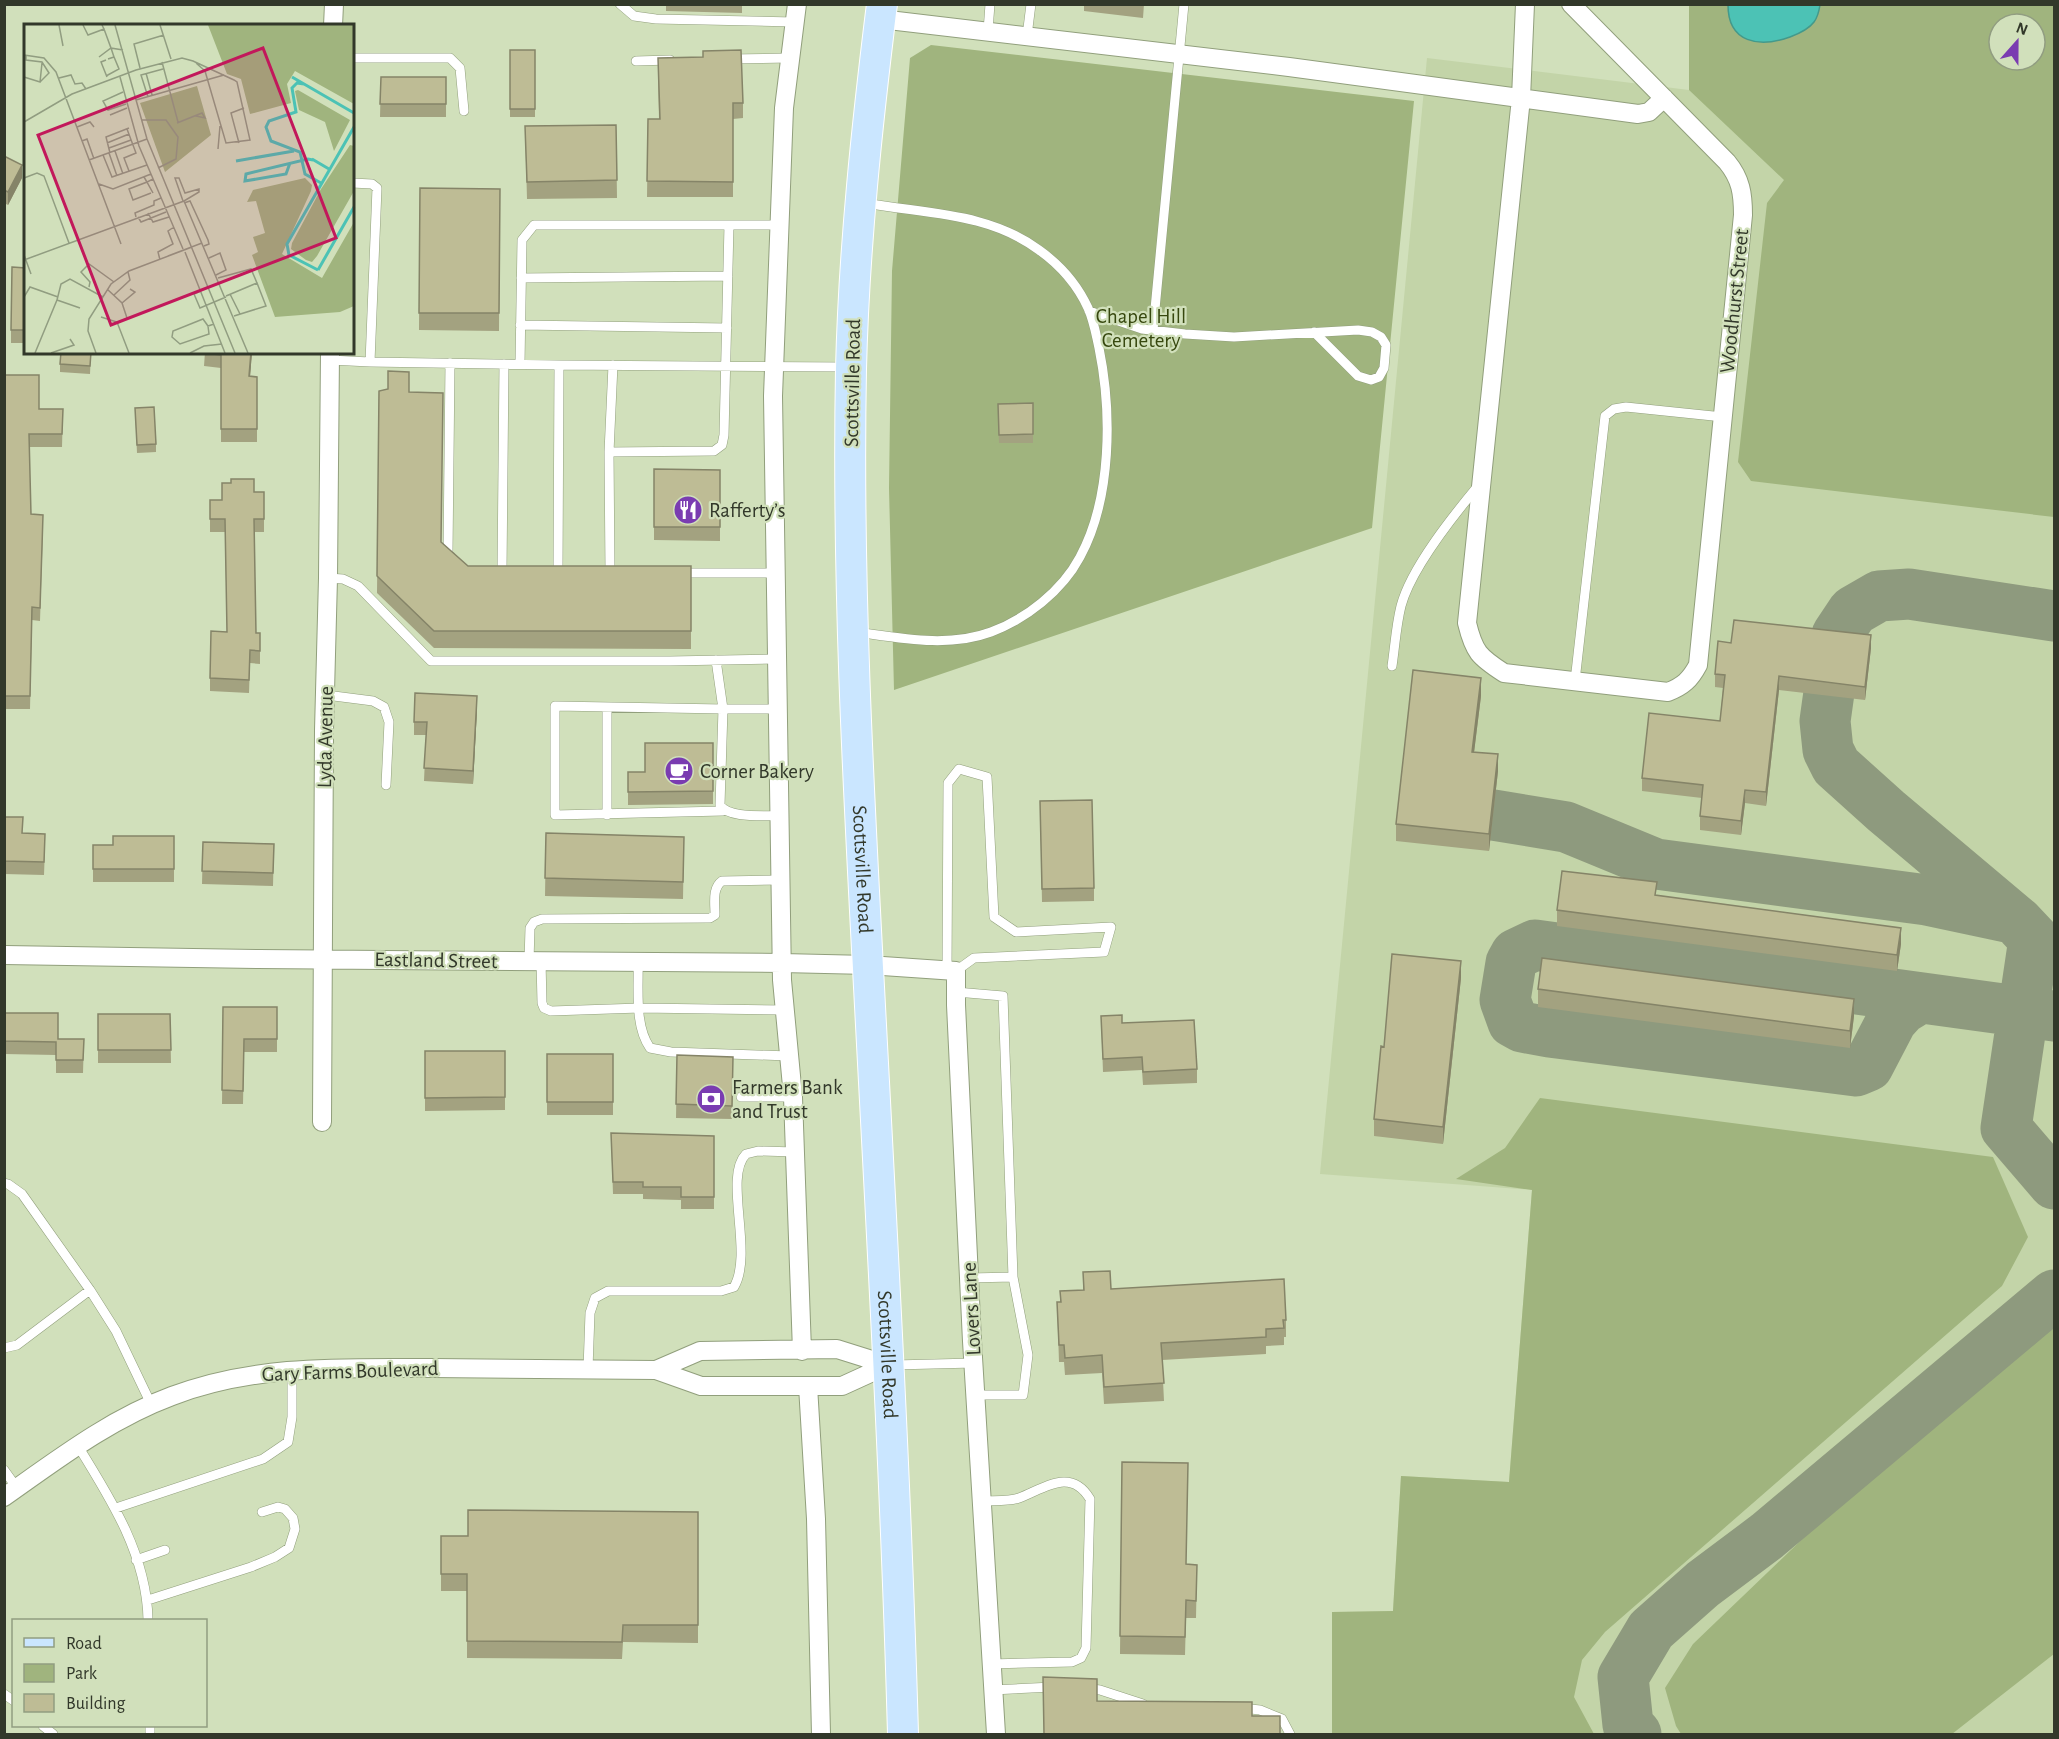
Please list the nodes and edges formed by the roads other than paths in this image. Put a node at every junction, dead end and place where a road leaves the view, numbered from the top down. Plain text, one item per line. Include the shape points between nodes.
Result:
1 (334, 4) edge
2 (620, 4) edge
3 (990, 4) edge
4 (1031, 4) edge
5 (1184, 4) edge
6 (1525, 4) edge
7 (1571, 4) edge
8 (881, 12) edge
9 (795, 13) edge
10 (333, 24) edge
11 (988, 32) junction
12 (1028, 36) junction
13 (1179, 54) junction
14 (354, 58) edge
15 (789, 58) junction
16 (683, 60) edge
17 (718, 60) edge
18 (636, 61) dead end
19 (1521, 98) junction
20 (1664, 98) junction
21 (464, 111) dead end
22 (354, 183) edge
23 (860, 202) junction
24 (729, 225) junction
25 (778, 225) junction
26 (728, 276) junction
27 (521, 278) junction
28 (1089, 311) junction
29 (520, 325) junction
30 (727, 328) junction
31 (1153, 330) junction
32 (1314, 332) junction
33 (330, 356) edge
34 (370, 362) junction
35 (450, 363) junction
36 (504, 364) junction
37 (520, 364) junction
38 (559, 365) junction
39 (612, 365) junction
40 (726, 367) junction
41 (773, 367) junction
42 (851, 367) junction
43 (1723, 417) junction
44 (609, 452) junction
45 (1482, 482) junction
46 (458, 565) edge
47 (502, 571) edge
48 (568, 571) edge
49 (599, 572) edge
50 (610, 572) junction
51 (621, 572) edge
52 (669, 572) edge
53 (775, 573) junction
54 (328, 578) junction
55 (853, 631) junction
56 (777, 659) junction
57 (716, 660) junction
58 (1392, 666) dead end
59 (1575, 681) junction
60 (326, 695) junction
61 (607, 707) junction
62 (723, 709) junction
63 (778, 709) junction
64 (386, 785) dead end
65 (723, 811) junction
66 (607, 815) junction
67 (780, 816) junction
68 (781, 880) junction
69 (4, 954) edge
70 (323, 959) junction
71 (535, 961) junction
72 (639, 962) junction
73 (782, 963) junction
74 (868, 965) junction
75 (951, 971) junction
76 (956, 992) junction
77 (640, 1008) junction
78 (784, 1010) junction
79 (789, 1056) junction
80 (741, 1097) dead end
81 (793, 1097) junction
82 (322, 1122) dead end
83 (795, 1152) junction
84 (4, 1184) edge
85 (1013, 1277) junction
86 (970, 1278) junction
87 (90, 1290) junction
88 (4, 1348) edge
89 (802, 1351) junction
90 (974, 1363) junction
91 (888, 1365) junction
92 (588, 1369) junction
93 (292, 1370) junction
94 (656, 1370) junction
95 (808, 1386) junction
96 (976, 1395) junction
97 (151, 1404) junction
98 (78, 1446) junction
99 (4, 1470) edge
100 (11, 1492) edge
101 (981, 1501) junction
102 (116, 1508) junction
103 (262, 1512) dead end
104 (165, 1550) dead end
105 (136, 1560) junction
106 (148, 1600) junction
107 (148, 1619) edge
108 (990, 1664) junction
109 (1060, 1687) edge
110 (1077, 1688) edge
111 (992, 1690) junction
112 (1148, 1706) edge
113 (1232, 1708) edge
114 (821, 1734) edge
115 (903, 1734) edge
116 (996, 1734) edge
117 (1290, 1734) edge

1 - 10 street
2 - 9 lane via 634,16 656,19
3 - 11 lane
4 - 12 lane
5 - 13 lane
6 - 19 street
7 - 20 street, Woodhurst Street
8 - 11 street
8 - 23 main road, Scottsville Road
9 - 15 street
11 - 12 street
12 - 13 street
13 - 19 street
13 - 31 lane
14 - 21 lane via 450,58 460,68
15 - 17 lane
15 - 25 street
16 - 18 lane
19 - 20 street via 1638,114 1649,112
19 - 45 street
20 - 43 street, Woodhurst Street via 1727,162 1738,178 1743,196
22 - 34 lane via 372,184 376,188
23 - 28 lane via 965,217 1012,233 1064,272
23 - 42 main road, Scottsville Road
24 - 25 lane
24 - 26 lane
24 - 27 lane via 534,225 522,240
25 - 41 street
26 - 27 lane
26 - 30 lane
27 - 29 lane
28 - 31 lane
28 - 55 lane via 1103,377 1106,450 1094,523 1069,574 1025,614 973,637 926,640
29 - 30 lane
29 - 37 lane
30 - 40 lane
31 - 32 lane via 1234,337
32 - 32 lane via 1358,330 1381,337 1386,345 1379,377 1371,380 1358,376
33 - 34 lane
33 - 54 street, Lyda Avenue
34 - 35 lane
35 - 36 lane
35 - 46 lane via 448,553
36 - 37 lane
36 - 47 lane
37 - 38 lane
38 - 39 lane
38 - 48 lane via 553,571
39 - 40 lane
39 - 44 lane
40 - 41 lane
40 - 44 lane via 722,446 714,451
41 - 42 lane
41 - 53 street
42 - 55 main road, Scottsville Road
43 - 59 street, Woodhurst Street via 1698,665 1691,678 1668,692
43 - 59 lane via 1626,407 1605,416
44 - 50 lane
45 - 58 lane via 1451,518 1412,579 1402,604
45 - 59 street via 1467,623 1473,646 1485,661 1504,673
49 - 50 lane
50 - 51 lane
52 - 53 lane
53 - 56 street
54 - 57 lane via 358,586 431,661
54 - 60 street, Lyda Avenue
55 - 74 main road, Scottsville Road
56 - 57 lane
56 - 63 street
57 - 62 lane
60 - 64 lane via 373,700 384,707 389,722
60 - 70 street, Lyda Avenue
61 - 62 lane
61 - 66 lane
61 - 66 lane via 555,706 555,814
62 - 63 lane
62 - 65 lane
63 - 67 street
65 - 66 lane
65 - 67 lane
67 - 68 street
68 - 71 lane via 722,881 715,890 715,915 710,918 534,922 530,928
68 - 73 street
69 - 70 street, Eastland Street
70 - 71 street, Eastland Street
70 - 82 street, Lyda Avenue
71 - 72 street, Eastland Street
71 - 77 lane via 542,1004 550,1011
72 - 73 street, Eastland Street
72 - 77 lane
73 - 74 street, Eastland Street
73 - 78 street
74 - 75 street
74 - 91 main road, Scottsville Road
75 - 75 lane via 974,958 1104,952 1111,927 1016,932 994,917 987,777 959,769 948,783
75 - 76 street, Lovers Lane
76 - 85 lane via 1003,996
76 - 86 street, Lovers Lane
77 - 78 lane
77 - 79 lane via 643,1037 651,1048
78 - 79 street
79 - 81 street
80 - 81 lane
81 - 83 street
83 - 89 street
83 - 92 lane via 746,1154 737,1169 742,1261 734,1287 721,1291 608,1291 595,1298 590,1313
84 - 87 lane via 22,1194
85 - 86 lane
85 - 96 lane via 1028,1355 1023,1395
86 - 90 street, Lovers Lane
87 - 88 lane via 17,1346
87 - 97 lane via 116,1331
89 - 91 street, Gary Farms Boulevard via 837,1349
89 - 94 street, Gary Farms Boulevard via 700,1351
90 - 91 lane
90 - 96 street, Lovers Lane
91 - 95 street, Gary Farms Boulevard via 842,1386
91 - 115 main road, Scottsville Road
92 - 93 street, Gary Farms Boulevard
92 - 94 street, Gary Farms Boulevard
93 - 97 street, Gary Farms Boulevard via 231,1378
93 - 102 lane via 288,1442 262,1459
94 - 95 street, Gary Farms Boulevard via 701,1386
95 - 114 street via 816,1519
96 - 101 street, Lovers Lane
97 - 98 street, Gary Farms Boulevard
98 - 100 street, Gary Farms Boulevard
98 - 102 lane
99 - 100 lane
101 - 108 street, Lovers Lane
101 - 108 lane via 1017,1498 1056,1482 1084,1488 1090,1499 1086,1648 1081,1658 1072,1662
102 - 105 lane
103 - 106 lane via 279,1507 293,1518 296,1529 289,1548 251,1567
104 - 105 lane
105 - 106 lane
106 - 107 lane
108 - 111 street, Lovers Lane
109 - 111 lane
110 - 112 lane via 1100,1690
111 - 116 street, Lovers Lane
113 - 117 lane via 1273,1714 1282,1719

